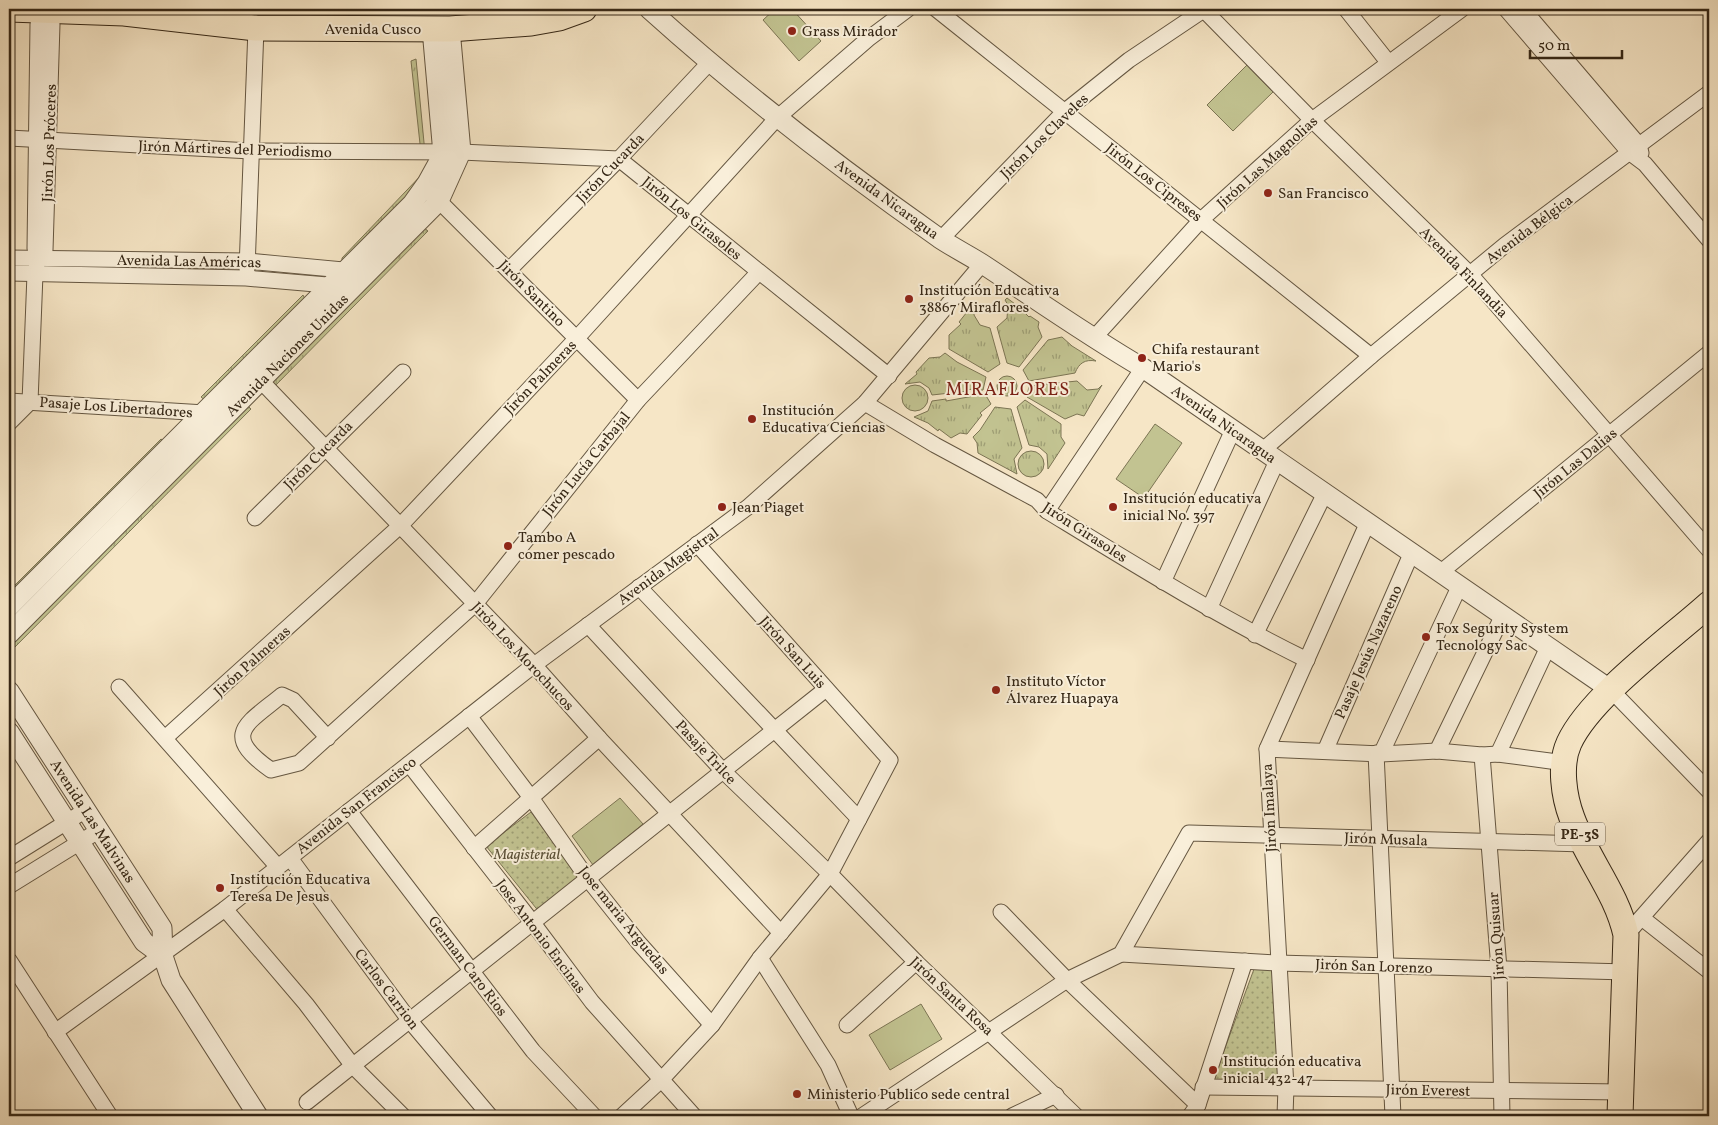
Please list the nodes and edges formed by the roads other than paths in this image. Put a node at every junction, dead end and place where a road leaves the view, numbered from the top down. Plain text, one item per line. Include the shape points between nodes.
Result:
1 (9, 9) edge
2 (584, 9) edge
3 (649, 9) edge
4 (936, 9) edge
5 (1204, 9) edge
6 (1346, 9) edge
7 (1462, 9) edge
8 (1507, 9) edge
9 (1523, 9) edge
10 (903, 10) edge
11 (170, 13) edge
12 (9, 23) edge
13 (45, 24) junction
14 (256, 28) junction
15 (441, 29) junction
16 (1388, 62) junction
17 (709, 63) junction
18 (1709, 93) edge
19 (1064, 112) junction
20 (777, 118) junction
21 (1312, 120) junction
22 (9, 138) edge
23 (43, 140) junction
24 (1634, 149) junction
25 (251, 151) junction
26 (452, 153) junction
27 (619, 159) junction
28 (423, 188) junction
29 (439, 201) junction
30 (688, 216) junction
31 (1201, 220) junction
32 (941, 239) junction
33 (1709, 240) edge
34 (9, 258) edge
35 (247, 260) junction
36 (982, 264) junction
37 (37, 266) junction
38 (345, 270) junction
39 (510, 270) junction
40 (9, 273) edge
41 (758, 273) junction
42 (368, 274) junction
43 (1470, 274) junction
44 (246, 278) junction
45 (331, 285) junction
46 (354, 288) junction
47 (577, 338) junction
48 (1093, 339) junction
49 (1709, 353) edge
50 (1371, 356) junction
51 (1143, 368) junction
52 (403, 372) dead end
53 (889, 376) junction
54 (262, 382) junction
55 (638, 400) junction
56 (9, 401) edge
57 (30, 402) junction
58 (865, 403) junction
59 (213, 417) junction
60 (9, 424) edge
61 (1233, 430) junction
62 (1610, 435) junction
63 (326, 448) junction
64 (1270, 456) junction
65 (1325, 493) junction
66 (1047, 511) junction
67 (255, 518) dead end
68 (1368, 522) junction
69 (400, 526) junction
70 (697, 544) junction
71 (1709, 550) edge
72 (1412, 552) junction
73 (1441, 572) junction
74 (1163, 582) junction
75 (1460, 585) junction
76 (638, 587) junction
77 (475, 604) junction
78 (1709, 604) edge
79 (9, 608) edge
80 (1209, 609) junction
81 (1503, 615) junction
82 (588, 625) junction
83 (9, 634) edge
84 (1255, 635) junction
85 (1548, 647) junction
86 (1307, 660) junction
87 (534, 665) junction
88 (119, 687) dead end
89 (826, 689) junction
90 (1611, 690) junction
91 (9, 691) edge
92 (469, 716) junction
93 (773, 731) junction
94 (9, 732) edge
95 (165, 738) junction
96 (328, 738) junction
97 (599, 738) junction
98 (1267, 749) junction
99 (1325, 751) junction
100 (1437, 751) junction
101 (1378, 754) junction
102 (1498, 754) junction
103 (1482, 755) junction
104 (1565, 763) junction
105 (408, 764) junction
106 (723, 771) junction
107 (1709, 791) edge
108 (532, 799) junction
109 (86, 810) junction
110 (350, 810) junction
111 (671, 813) junction
112 (859, 819) junction
113 (67, 821) junction
114 (98, 831) junction
115 (1270, 836) junction
116 (1380, 839) junction
117 (1709, 841) edge
118 (80, 842) junction
119 (1489, 843) junction
120 (1584, 844) junction
121 (474, 848) junction
122 (9, 858) edge
123 (284, 862) junction
124 (830, 874) junction
125 (588, 879) junction
126 (9, 886) edge
127 (225, 909) junction
128 (1001, 912) dead end
129 (533, 923) junction
130 (1634, 927) junction
131 (781, 933) junction
132 (1121, 954) junction
133 (163, 956) junction
134 (760, 958) junction
135 (9, 960) edge
136 (1246, 961) junction
137 (916, 962) junction
138 (1277, 963) junction
139 (1387, 966) junction
140 (1499, 969) junction
141 (1709, 971) edge
142 (472, 972) junction
143 (1627, 972) junction
144 (1067, 980) junction
145 (410, 1021) junction
146 (712, 1025) junction
147 (847, 1025) dead end
148 (990, 1031) junction
149 (55, 1032) junction
150 (353, 1066) junction
151 (661, 1080) junction
152 (1203, 1087) junction
153 (1286, 1087) junction
154 (1392, 1089) junction
155 (1500, 1092) junction
156 (1056, 1095) junction
157 (307, 1102) dead end
158 (1621, 1104) edge
159 (1194, 1111) edge
160 (110, 1116) edge
161 (258, 1116) edge
162 (403, 1116) edge
163 (490, 1116) edge
164 (594, 1116) edge
165 (622, 1116) edge
166 (694, 1116) edge
167 (852, 1116) edge
168 (862, 1116) edge
169 (1012, 1116) edge
170 (1076, 1116) edge
171 (1285, 1116) edge
172 (1393, 1116) edge
173 (1502, 1116) edge

1 - 11 highway, Avenida Cusco
2 - 15 highway, Avenida Cusco via 531,23
3 - 17 street, Avenida Nicaragua
4 - 19 street, Jirón Los Cipreses
5 - 19 street, Jirón Los Claveles via 1130,60
5 - 21 street, Avenida Finlandia
6 - 16 street
7 - 16 street, Jirón Las Magnolias
8 - 24 street
9 - 24 street
10 - 20 street, Jirón Palmeras
11 - 13 highway, Avenida Cusco via 135,24
11 - 14 highway, Avenida Cusco
12 - 13 highway, Avenida Cusco
13 - 23 street, Jirón Los Próceres
14 - 15 highway, Avenida Cusco
14 - 25 street
15 - 26 street, Avenida Naciones Unidas
16 - 21 street, Jirón Las Magnolias
17 - 20 street, Avenida Nicaragua
17 - 27 street, Jirón Cucarda
18 - 24 street, Avenida Bélgica
19 - 31 street, Jirón Los Cipreses
19 - 32 street, Jirón Los Claveles
20 - 30 street, Jirón Palmeras
20 - 32 street, Avenida Nicaragua
21 - 31 street, Jirón Las Magnolias
21 - 43 street, Avenida Finlandia
22 - 23 street, Jirón Mártires del Periodismo
23 - 25 street, Jirón Mártires del Periodismo
23 - 37 street, Jirón Los Próceres via 35,248
24 - 33 street
24 - 43 street, Avenida Bélgica
25 - 26 street, Jirón Mártires del Periodismo
25 - 35 street
26 - 27 street
26 - 28 street, Avenida Naciones Unidas
26 - 29 street, Avenida Naciones Unidas
27 - 30 street, Jirón Los Girasoles
27 - 39 street, Jirón Cucarda
28 - 29 street, Jirón Santino
28 - 38 street, Avenida Naciones Unidas via 412,204
29 - 39 street, Jirón Santino
29 - 42 street, Avenida Naciones Unidas
30 - 41 street, Jirón Los Girasoles
30 - 47 street, Jirón Palmeras
31 - 48 street, Jirón Las Magnolias
31 - 50 street, Jirón Los Cipreses
32 - 36 street, Avenida Nicaragua
34 - 37 street, Avenida Las Américas
35 - 37 street, Avenida Las Américas
35 - 38 street, Avenida Las Américas
35 - 44 street
36 - 48 street, Avenida Nicaragua
36 - 53 street, Avenida Magistral
37 - 40 street, Avenida Las Américas
37 - 44 street, Avenida Las Américas
37 - 57 street, Jirón Los Próceres
38 - 42 street, Avenida Las Américas
38 - 45 street, Avenida Naciones Unidas
39 - 47 street, Jirón Santino
41 - 53 street, Jirón Los Girasoles
41 - 55 street, Jirón Lucía Carbajal
42 - 46 street, Avenida Naciones Unidas
43 - 50 street, Avenida Bélgica
43 - 62 street, Avenida Finlandia
44 - 45 street, Avenida Las Américas
45 - 46 street, Avenida Las Américas
45 - 59 street, Avenida Naciones Unidas
46 - 54 street, Avenida Naciones Unidas
47 - 55 street, Jirón Santino
47 - 69 street, Jirón Palmeras
48 - 51 street, Avenida Nicaragua
49 - 62 street, Jirón Las Dalias
50 - 64 street, Avenida Bélgica
51 - 61 street, Avenida Nicaragua
51 - 66 street
52 - 63 street, Jirón Cucarda
53 - 58 street, Avenida Magistral
54 - 59 street, Avenida Naciones Unidas
54 - 63 street, Jirón Los Morochucos
55 - 77 street, Jirón Lucía Carbajal
56 - 57 street, Pasaje Los Libertadores
57 - 59 street, Pasaje Los Libertadores
57 - 60 street
58 - 66 street, Jirón Girasoles via 1037,500
58 - 70 street, Avenida Magistral via 748,507
59 - 79 street, Avenida Naciones Unidas
59 - 83 street, Avenida Naciones Unidas
61 - 64 street, Avenida Nicaragua
61 - 74 street
62 - 71 street, Avenida Finlandia
62 - 73 street, Jirón Las Dalias
63 - 67 street, Jirón Cucarda
63 - 69 street, Jirón Los Morochucos
64 - 65 street, Avenida Nicaragua
64 - 80 street
65 - 68 street, Avenida Nicaragua
65 - 84 street
66 - 74 street, Jirón Girasoles
68 - 72 street, Avenida Nicaragua
68 - 86 street, Jirón Imalaya
69 - 77 street, Jirón Los Morochucos
69 - 95 street, Jirón Palmeras
70 - 76 street, Avenida Magistral
70 - 89 street, Jirón San Luis
72 - 73 street, Avenida Nicaragua
72 - 99 street, Pasaje Jesús Nazareno
73 - 75 street, Avenida Nicaragua
74 - 80 street, Jirón Girasoles
75 - 81 street, Avenida Nicaragua
75 - 101 street
76 - 82 street, Avenida Magistral
76 - 93 street
77 - 87 street, Jirón Los Morochucos
77 - 96 street, Jirón Lucía Carbajal
78 - 90 highway, PE-3S
80 - 84 street, Jirón Girasoles
81 - 85 street, Avenida Nicaragua
81 - 100 street
82 - 87 street, Avenida Magistral
82 - 106 street, Pasaje Trilce
84 - 86 street, Jirón Girasoles
85 - 90 street, Avenida Nicaragua
85 - 102 street
86 - 98 street, Jirón Imalaya
87 - 92 street, Avenida San Francisco
87 - 97 street, Jirón Los Morochucos
88 - 95 street, Carlos Carrion
89 - 93 street
89 - 112 street, Jirón San Luis via 890,760
90 - 104 highway, PE-3S via 1586,717 1569,744
90 - 107 street
91 - 109 street, Avenida Las Malvinas
92 - 105 street, Avenida San Francisco
92 - 108 street, Jose maria Arguedas
93 - 106 street
93 - 112 street
94 - 113 street, Avenida Las Malvinas
95 - 123 street, Carlos Carrion
96 - 96 street, Jirón Lucía Carbajal via 293,700 282,695 249,722 242,732 242,740 271,770 300,763
97 - 108 street
97 - 111 street, Jirón Los Morochucos
98 - 99 street
98 - 115 street, Jirón Imalaya
99 - 101 street
100 - 101 street
100 - 103 street
101 - 116 street
102 - 103 street
102 - 104 street
103 - 119 street, Jirón Quisuar
104 - 120 highway, PE-3S via 1565,793
105 - 110 street, Avenida San Francisco
105 - 121 street, Jose Antonio Encinas
106 - 111 street
106 - 124 street, Pasaje Trilce
108 - 121 street
108 - 125 street, Jose maria Arguedas
109 - 113 street
109 - 114 street, Avenida Las Malvinas
110 - 123 street, Avenida San Francisco
110 - 142 street, German Caro Rios
111 - 125 street
111 - 131 street, Jirón Los Morochucos
112 - 124 street
113 - 118 street, Avenida Las Malvinas
113 - 122 street
114 - 118 street
114 - 133 street, Avenida Las Malvinas via 162,928
115 - 116 street, Jirón Musala
115 - 132 street, Jirón Musala via 1189,833
115 - 138 street, Jirón Imalaya
116 - 119 street, Jirón Musala
116 - 139 street
117 - 130 street
118 - 126 street
118 - 133 street, Avenida Las Malvinas via 144,942
119 - 120 street, Jirón Musala
119 - 140 street, Jirón Quisuar
120 - 130 highway, PE-3S via 1622,914
121 - 129 street, Jose Antonio Encinas
123 - 127 street, Avenida San Francisco
123 - 145 street, Carlos Carrion
124 - 131 street
124 - 137 street, Jirón Santa Rosa
125 - 129 street
125 - 146 street, Jose maria Arguedas via 638,942
127 - 133 street, Avenida San Francisco
127 - 150 street via 306,1004
128 - 144 street
129 - 142 street
129 - 151 street, Jose Antonio Encinas via 592,1002
130 - 141 street
130 - 143 highway, PE-3S
131 - 134 street
132 - 136 street, Jirón San Lorenzo
132 - 144 street
133 - 149 street, Avenida San Francisco
133 - 161 street, Avenida Las Malvinas via 171,980
134 - 146 street
134 - 167 street via 828,1065
135 - 149 street
136 - 138 street, Jirón San Lorenzo
136 - 152 street
137 - 147 street
137 - 148 street, Jirón Santa Rosa
138 - 139 street, Jirón San Lorenzo
138 - 153 street, Jirón Imalaya
139 - 140 street, Jirón San Lorenzo
139 - 154 street
140 - 143 street, Jirón San Lorenzo
140 - 155 street, Jirón Quisuar
142 - 145 street
142 - 164 street, German Caro Rios via 533,1051
143 - 158 highway, PE-3S
144 - 148 street
144 - 159 street
145 - 150 street
145 - 163 street, Carlos Carrion
146 - 151 street
148 - 156 street, Jirón Santa Rosa
148 - 168 street
149 - 160 street
150 - 157 street
150 - 162 street
151 - 165 street
151 - 166 street, Jose Antonio Encinas
152 - 153 street, Jirón Everest
152 - 159 street
153 - 154 street, Jirón Everest
153 - 171 street, Jirón Imalaya
154 - 155 street, Jirón Everest
154 - 172 street
155 - 158 street, Jirón Everest
155 - 173 street, Jirón Quisuar
156 - 169 street
156 - 170 street, Jirón Santa Rosa

